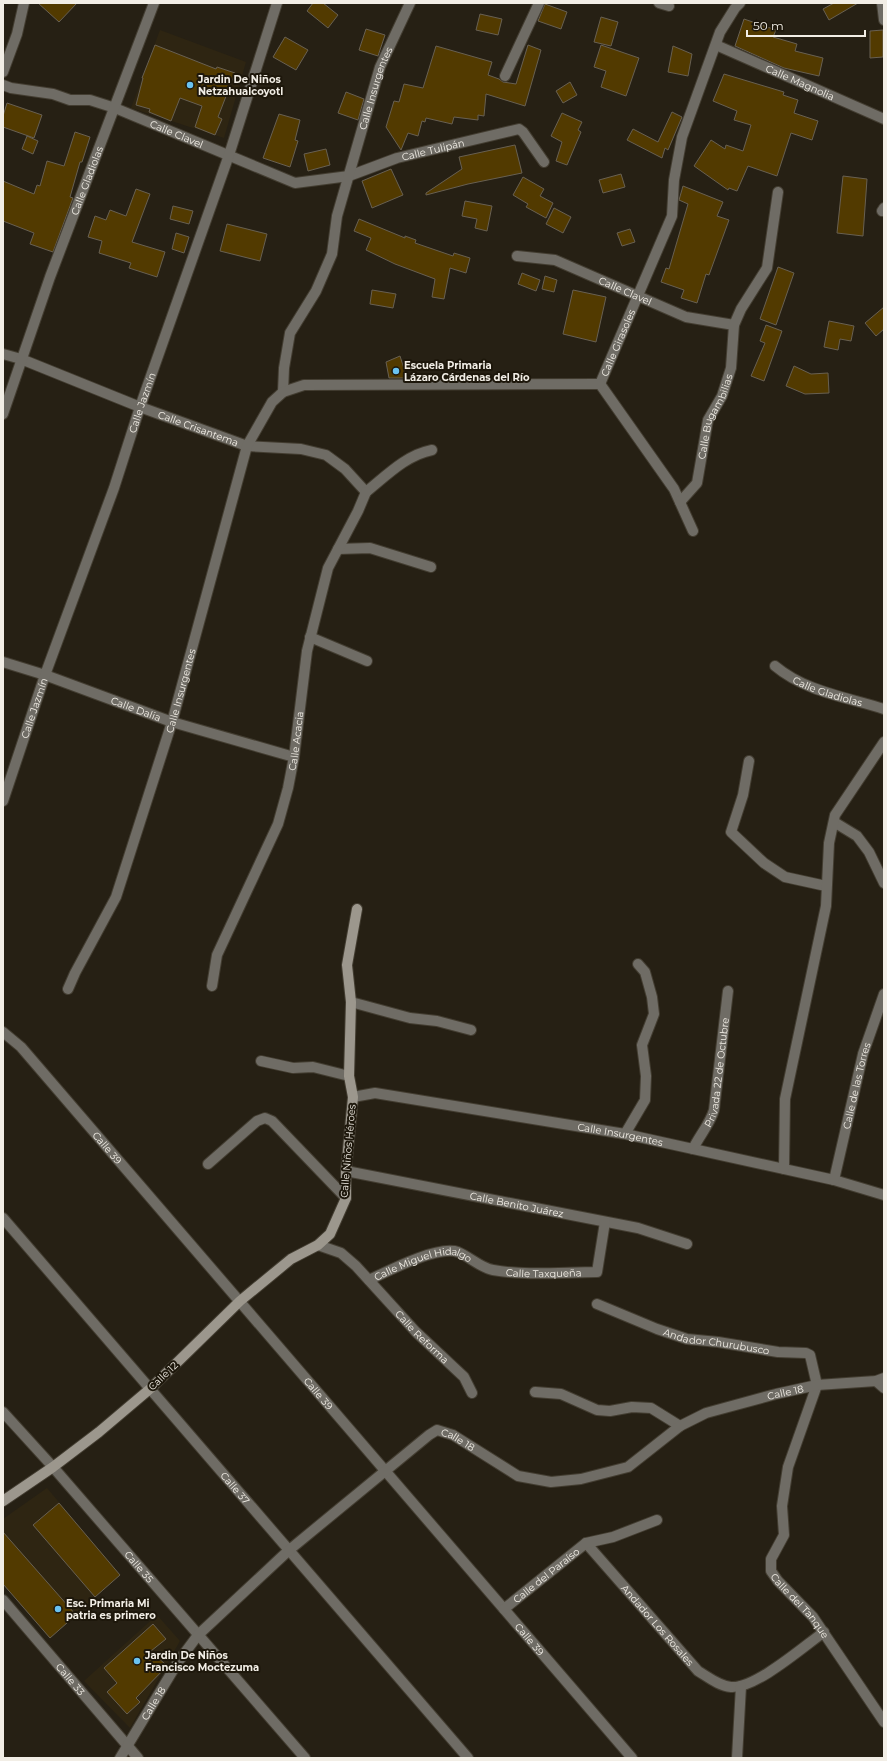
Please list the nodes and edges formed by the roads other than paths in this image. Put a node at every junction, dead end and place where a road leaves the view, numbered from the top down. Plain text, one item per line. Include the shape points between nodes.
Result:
1 (24, 3) edge
2 (154, 3) edge
3 (277, 3) edge
4 (410, 3) edge
5 (539, 3) edge
6 (658, 3) edge
7 (740, 3) edge
8 (882, 3) edge
9 (669, 6) dead end
10 (884, 20) edge
11 (716, 45) junction
12 (3, 72) edge
13 (505, 76) dead end
14 (3, 85) edge
15 (115, 108) junction
16 (884, 119) edge
17 (229, 155) junction
18 (544, 162) dead end
19 (349, 176) junction
20 (778, 192) dead end
21 (517, 256) dead end
22 (639, 296) junction
23 (734, 325) junction
24 (3, 354) edge
25 (21, 359) junction
26 (600, 384) junction
27 (282, 392) junction
28 (140, 407) junction
29 (3, 414) edge
30 (247, 446) junction
31 (432, 450) dead end
32 (366, 492) junction
33 (680, 502) junction
34 (693, 532) dead end
35 (338, 548) junction
36 (431, 567) dead end
37 (310, 637) junction
38 (3, 662) edge
39 (367, 662) dead end
40 (775, 666) dead end
41 (45, 675) junction
42 (884, 709) edge
43 (172, 722) junction
44 (884, 742) edge
45 (294, 757) junction
46 (749, 761) dead end
47 (3, 801) edge
48 (834, 822) junction
49 (884, 883) edge
50 (826, 886) junction
51 (357, 909) dead end
52 (638, 964) dead end
53 (212, 986) dead end
54 (68, 989) dead end
55 (728, 991) dead end
56 (884, 994) edge
57 (351, 1002) junction
58 (471, 1030) dead end
59 (3, 1032) edge
60 (261, 1061) dead end
61 (349, 1076) junction
62 (353, 1097) junction
63 (625, 1134) junction
64 (693, 1149) junction
65 (208, 1164) dead end
66 (784, 1169) junction
67 (346, 1171) junction
68 (834, 1180) junction
69 (884, 1194) edge
70 (346, 1198) junction
71 (3, 1218) edge
72 (605, 1222) junction
73 (687, 1244) dead end
74 (318, 1245) junction
75 (492, 1270) joint
76 (369, 1280) junction
77 (240, 1301) junction
78 (597, 1304) dead end
79 (881, 1382) edge
80 (817, 1385) junction
81 (151, 1388) junction
82 (535, 1392) dead end
83 (472, 1393) dead end
84 (3, 1412) edge
85 (680, 1426) junction
86 (53, 1467) junction
87 (384, 1470) junction
88 (3, 1501) edge
89 (657, 1520) dead end
90 (586, 1544) junction
91 (288, 1551) junction
92 (3, 1600) edge
93 (504, 1609) junction
94 (824, 1632) junction
95 (198, 1635) junction
96 (741, 1686) junction
97 (884, 1722) edge
98 (127, 1745) junction
99 (120, 1758) edge
100 (138, 1758) edge
101 (305, 1758) edge
102 (468, 1758) edge
103 (632, 1758) edge
104 (737, 1758) edge

1 - 12 street via 17,34
2 - 15 street, Calle Gladiolas
3 - 17 street, Calle Jazmín
4 - 19 street, Calle Insurgentes via 380,67
5 - 13 street
6 - 9 street
7 - 11 street via 720,32
8 - 10 street
11 - 16 street, Calle Magnolia
11 - 22 street, Calle Girasoles via 682,137 674,180 672,216
14 - 15 street, Calle Clavel via 53,94 70,100 90,100
15 - 17 street, Calle Clavel
15 - 25 street, Calle Gladiolas
17 - 19 street, Calle Clavel via 295,183
17 - 28 street, Calle Jazmín
18 - 19 street, Calle Tulipán via 519,129 397,158
19 - 27 street, Calle Insurgentes via 337,216 332,254 316,291 290,333
20 - 23 street via 767,268
21 - 22 street, Calle Clavel via 555,260
22 - 23 street, Calle Clavel via 686,317
22 - 26 street, Calle Girasoles
23 - 33 street, Calle Bugambilias via 731,368 722,396 708,420 697,483
24 - 25 street, Calle Crisantema
25 - 28 street, Calle Crisantema
25 - 29 street, Calle Gladiolas
26 - 27 street, Calle Girasoles via 304,385
26 - 33 street via 674,489
27 - 30 street, Calle Insurgentes via 272,402
28 - 30 street, Calle Crisantema
28 - 41 street, Calle Jazmín via 114,488
30 - 32 street, Calle Crisantema via 301,448 326,455 345,469
30 - 43 street, Calle Insurgentes
31 - 32 street via 419,452 407,459
32 - 35 street, Calle Acacia
33 - 34 street
35 - 36 street via 370,548
35 - 37 street, Calle Acacia via 328,568
37 - 39 street
37 - 45 street, Calle Acacia
38 - 41 street, Calle Dalia
40 - 42 street, Calle Gladiolas via 789,677 817,690
41 - 43 street, Calle Dalia
41 - 47 street, Calle Jazmín
43 - 45 street, Calle Dalia
43 - 54 street, Calle Insurgentes via 116,897 74,973
44 - 48 street via 835,815
45 - 53 street, Calle Acacia via 278,824 217,955
46 - 50 street via 743,795 731,832 764,863 785,877
48 - 49 street via 857,836 869,852
48 - 50 street
50 - 66 street via 826,906 785,1099
51 - 57 street, Calle Niños Héroes via 347,964
52 - 63 street via 646,972 654,1014 642,1045 646,1076 645,1100
55 - 64 street, Privada 22 de Octubre via 714,1110
56 - 68 street, Calle de las Torres via 863,1054
57 - 58 street via 410,1018 437,1021
57 - 61 street, Calle Niños Héroes
59 - 77 street, Calle 39 via 21,1047
60 - 61 street via 293,1068 313,1067
61 - 62 street, Calle Niños Héroes
62 - 63 street, Calle Insurgentes via 383,1094
62 - 67 street, Calle Niños Héroes
63 - 64 street, Calle Insurgentes
64 - 66 street, Calle Insurgentes
65 - 70 street via 257,1121 265,1118 272,1121
66 - 68 street, Calle Insurgentes
67 - 70 street, Calle Niños Héroes
67 - 72 street, Calle Benito Juárez
68 - 69 street, Calle Insurgentes
70 - 74 street, Calle Niños Héroes via 330,1234
71 - 81 street, Calle 37
72 - 73 street, Calle Benito Juárez via 638,1228
72 - 75 street, Calle Taxqueña via 597,1272 537,1273
74 - 76 street, Calle Miguel Hidalgo via 341,1254
74 - 77 street, Calle 12 via 291,1259
75 - 76 street, Calle Miguel Hidalgo via 456,1252 437,1253 414,1259
76 - 83 street, Calle Reforma via 416,1332 464,1377
77 - 81 street, Calle 12
77 - 87 street, Calle 39
78 - 80 street, Andador Churubusco via 657,1330 687,1339 778,1352 806,1353 812,1360
79 - 80 street, Calle 18
80 - 85 street, Calle 18 via 712,1411
80 - 94 street, Calle del Tanque via 788,1467 782,1506 784,1534 771,1559 771,1571
81 - 86 street, Calle 12
81 - 91 street, Calle 37
82 - 85 street via 561,1394 597,1410 652,1408
84 - 86 street, Calle 35
85 - 87 street, Calle 18 via 628,1466 581,1479 551,1482 518,1476 453,1435 437,1430
86 - 88 street, Calle 12
86 - 95 street, Calle 35
87 - 91 street, Calle 18
87 - 93 street, Calle 39
89 - 90 street, Calle del Paraíso via 613,1537
90 - 93 street, Calle del Paraíso
90 - 96 street, Andador Los Rosales via 698,1671 718,1683 731,1687
91 - 95 street, Calle 18
91 - 102 street, Calle 37
92 - 98 street, Calle 33
93 - 103 street, Calle 39
94 - 96 street via 758,1679
94 - 97 street, Calle del Tanque
95 - 98 street, Calle 18 via 178,1662
95 - 101 street, Calle 35
96 - 104 street
98 - 99 street, Calle 18
98 - 100 street, Calle 33

